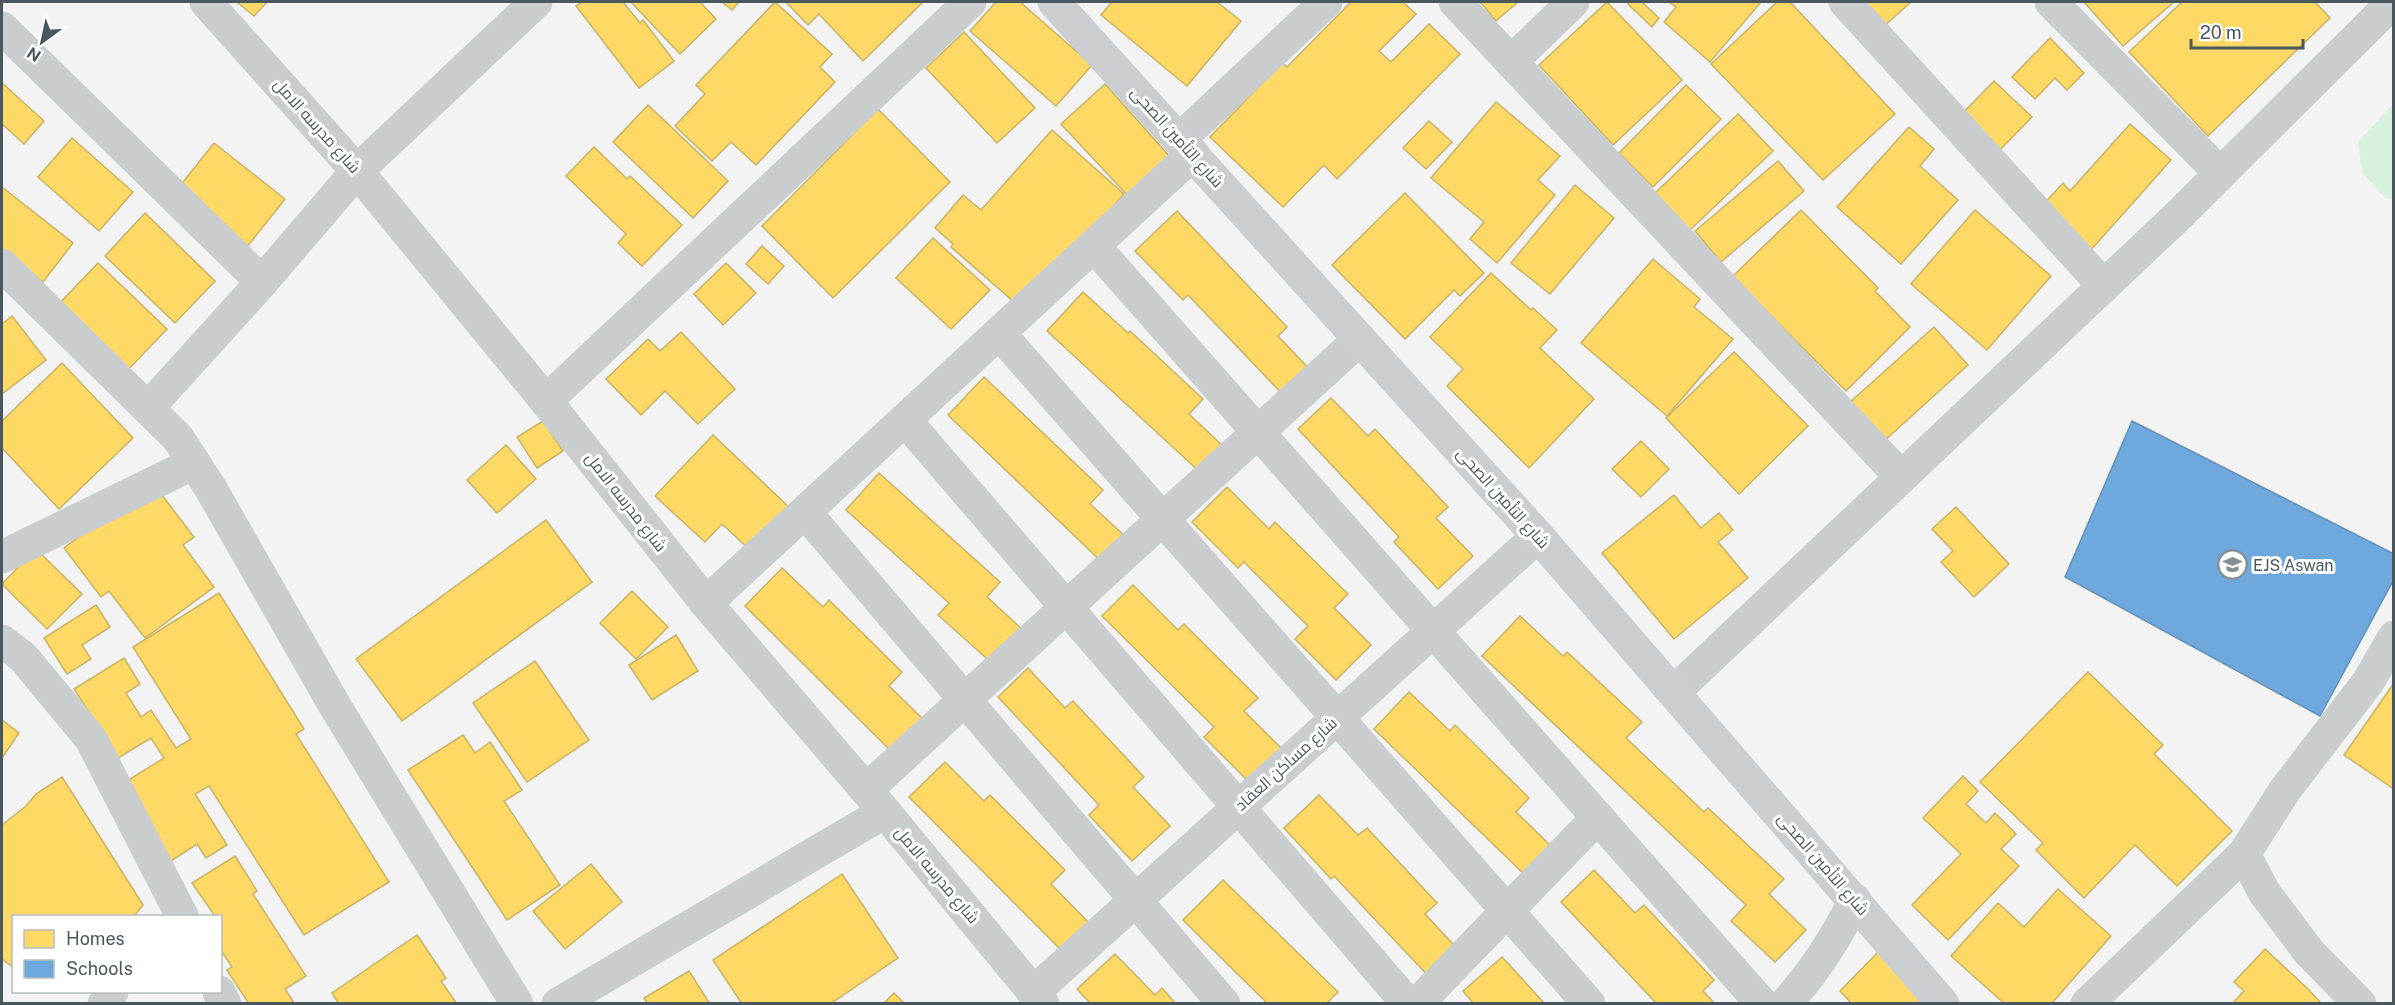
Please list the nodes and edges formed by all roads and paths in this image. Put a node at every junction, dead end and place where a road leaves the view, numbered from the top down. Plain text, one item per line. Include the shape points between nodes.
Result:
1 (206, 2) edge
2 (536, 2) edge
3 (970, 2) edge
4 (1054, 2) edge
5 (1326, 2) edge
6 (1455, 2) edge
7 (1573, 2) edge
8 (1845, 2) edge
9 (2051, 2) edge
10 (2393, 2) edge
11 (2, 28) edge
12 (1511, 62) junction
13 (1186, 147) junction
14 (357, 171) junction
15 (2220, 174) junction
16 (1094, 246) junction
17 (2, 265) edge
18 (262, 282) junction
19 (2104, 286) junction
20 (999, 333) junction
21 (1360, 339) junction
22 (546, 401) junction
23 (148, 408) junction
24 (905, 420) junction
25 (1258, 433) junction
26 (194, 463) junction
27 (1901, 477) junction
28 (805, 512) junction
29 (1162, 519) junction
30 (1538, 536) junction
31 (2, 557) edge
32 (706, 603) junction
33 (1066, 607) junction
34 (1433, 631) junction
35 (2394, 637) edge
36 (2, 641) edge
37 (1674, 692) junction
38 (965, 700) junction
39 (1337, 718) junction
40 (875, 801) junction
41 (1238, 807) junction
42 (1598, 818) junction
43 (2244, 854) junction
44 (1136, 900) junction
45 (1855, 900) junction
46 (1507, 911) junction
47 (174, 912) edge
48 (1038, 998) edge
49 (517, 1004) edge
50 (558, 1004) edge
51 (1224, 1004) edge
52 (1408, 1004) edge
53 (1417, 1004) edge
54 (1589, 1004) edge
55 (1762, 1004) edge
56 (1785, 1004) edge
57 (1943, 1004) edge
58 (2087, 1004) edge
59 (2361, 1004) edge

1 - 14 street, شارع مدرسه الامل
2 - 14 street
3 - 22 street
4 - 13 street, شارع التأمين الصحى
5 - 13 street
6 - 12 street
7 - 12 street
8 - 19 street
9 - 15 street
10 - 15 street
11 - 18 street
12 - 27 street
13 - 16 street
13 - 21 street, شارع التأمين الصحى
14 - 18 street
14 - 22 street, شارع مدرسه الامل
15 - 19 street
16 - 20 street
16 - 25 street
17 - 23 street
18 - 23 street
19 - 27 street
20 - 24 street
20 - 29 street
21 - 25 street
21 - 30 street, شارع التأمين الصحى
22 - 32 street, شارع مدرسه الامل
23 - 26 street via 178,438
24 - 28 street
24 - 33 street
25 - 29 street
25 - 34 street
26 - 31 street
26 - 49 street via 335,706
27 - 37 street
28 - 32 street
28 - 38 street
29 - 33 street
29 - 39 street
30 - 34 street, شارع مساكن العقاد
30 - 37 street, شارع التأمين الصحى
32 - 40 street, شارع مدرسه الامل
33 - 38 street
33 - 41 street
34 - 39 street, شارع مساكن العقاد
34 - 42 street
35 - 43 street via 2368,682 2285,790
36 - 47 street via 23,657 91,739
37 - 45 street, شارع التأمين الصحى
38 - 40 street
38 - 44 street
39 - 41 street, شارع مساكن العقاد
39 - 46 street
40 - 48 street, شارع مدرسه الامل
40 - 50 street
41 - 44 street, شارع مساكن العقاد
41 - 52 street
42 - 46 street
42 - 55 street
43 - 58 street
43 - 59 street via 2264,892 2309,952
44 - 48 street, شارع مساكن العقاد
44 - 51 street
45 - 56 street via 1819,962
45 - 57 street, شارع التأمين الصحى
46 - 53 street
46 - 54 street

